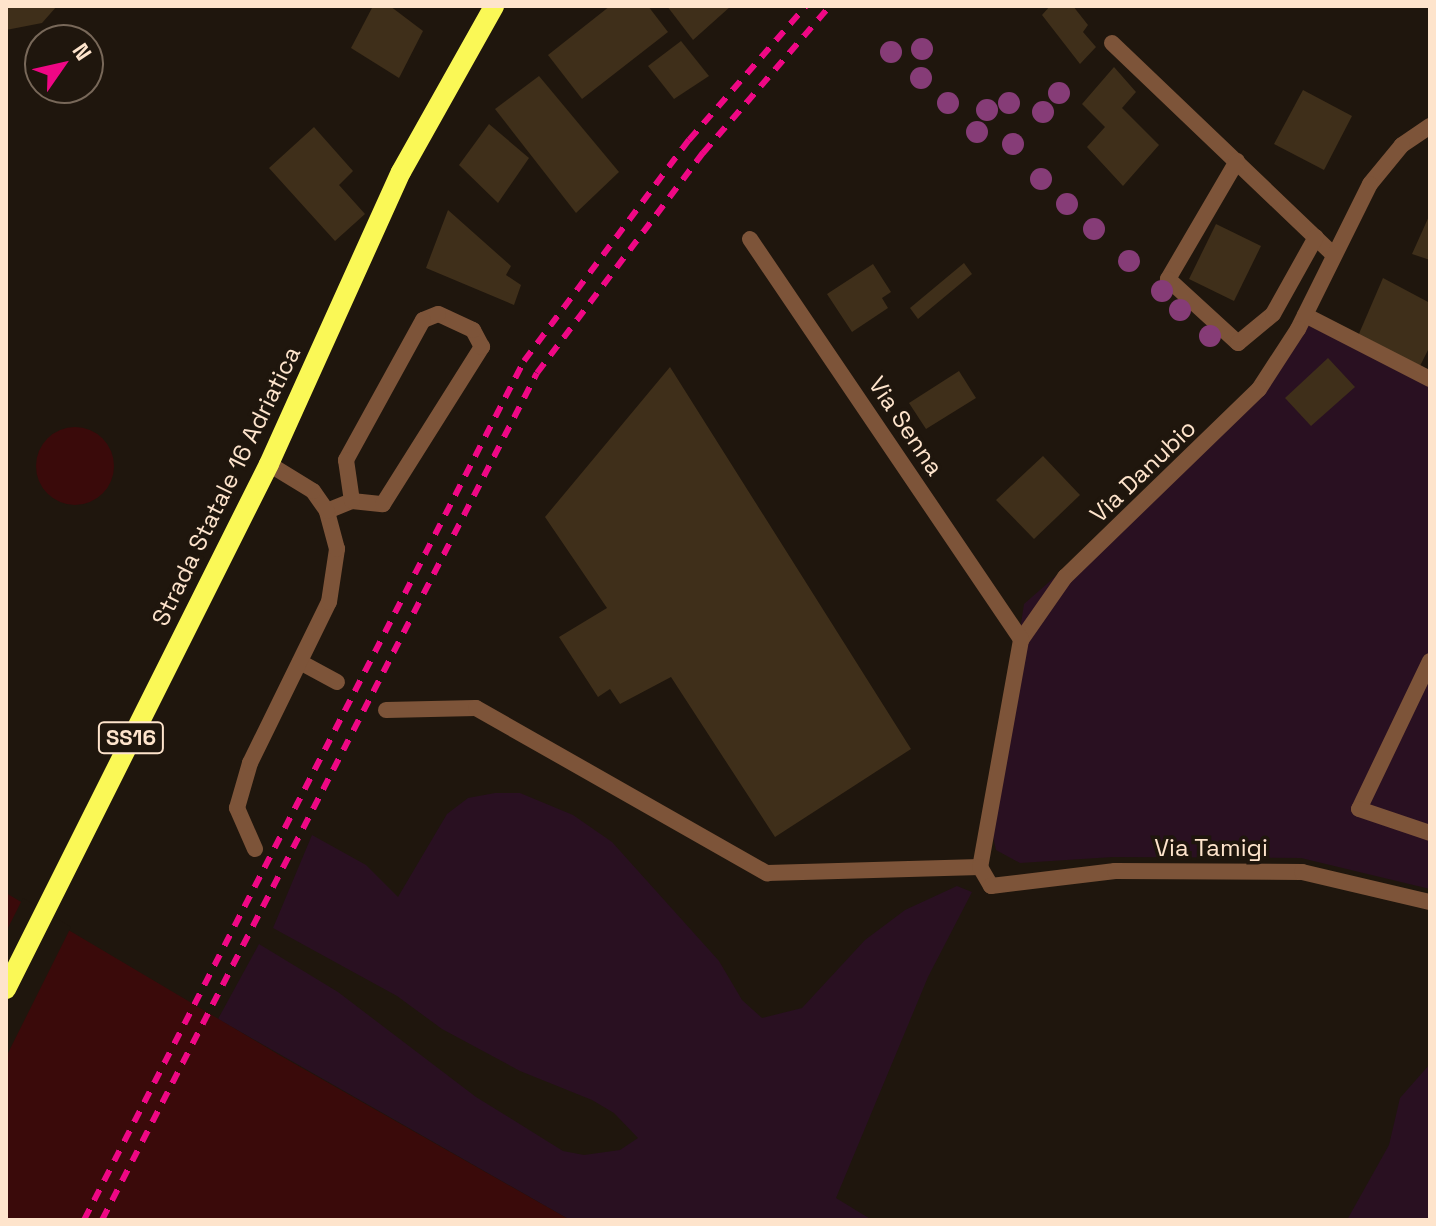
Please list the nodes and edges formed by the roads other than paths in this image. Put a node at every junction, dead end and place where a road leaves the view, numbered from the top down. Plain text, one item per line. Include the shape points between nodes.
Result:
1 (494, 6) edge
2 (1112, 43) dead end
3 (1430, 126) edge
4 (1237, 161) junction
5 (1316, 237) junction
6 (750, 239) dead end
7 (1333, 254) junction
8 (1305, 315) junction
9 (1430, 379) edge
10 (269, 464) junction
11 (352, 501) junction
12 (327, 511) junction
13 (1021, 640) junction
14 (1430, 661) edge
15 (300, 662) junction
16 (337, 682) dead end
17 (386, 710) dead end
18 (1430, 833) edge
19 (255, 849) dead end
20 (980, 867) junction
21 (1430, 902) edge
22 (6, 989) edge

1 - 10 main road, Strada Statale 16 Adriatica / SS16 via 401,172
2 - 4 street
3 - 7 street, Via Danubio via 1402,145 1377,175
4 - 5 street
4 - 5 street via 1168,279 1238,343 1273,314
5 - 7 street
6 - 13 street, Via Senna
7 - 8 street, Via Danubio
8 - 9 street
8 - 13 street, Via Danubio via 1259,389 1065,577
10 - 12 street via 313,491
10 - 22 main road, Strada Statale 16 Adriatica / SS16
11 - 11 street via 383,504 482,347 473,330 438,314 423,320 346,460
11 - 12 street
12 - 15 street via 337,549 329,602
13 - 20 street, Via Danubio
14 - 18 street via 1359,809
15 - 16 street
15 - 19 street via 250,763 237,808
17 - 20 street via 476,708 767,873
20 - 21 street, Via Tamigi via 991,886 1115,871 1302,872

